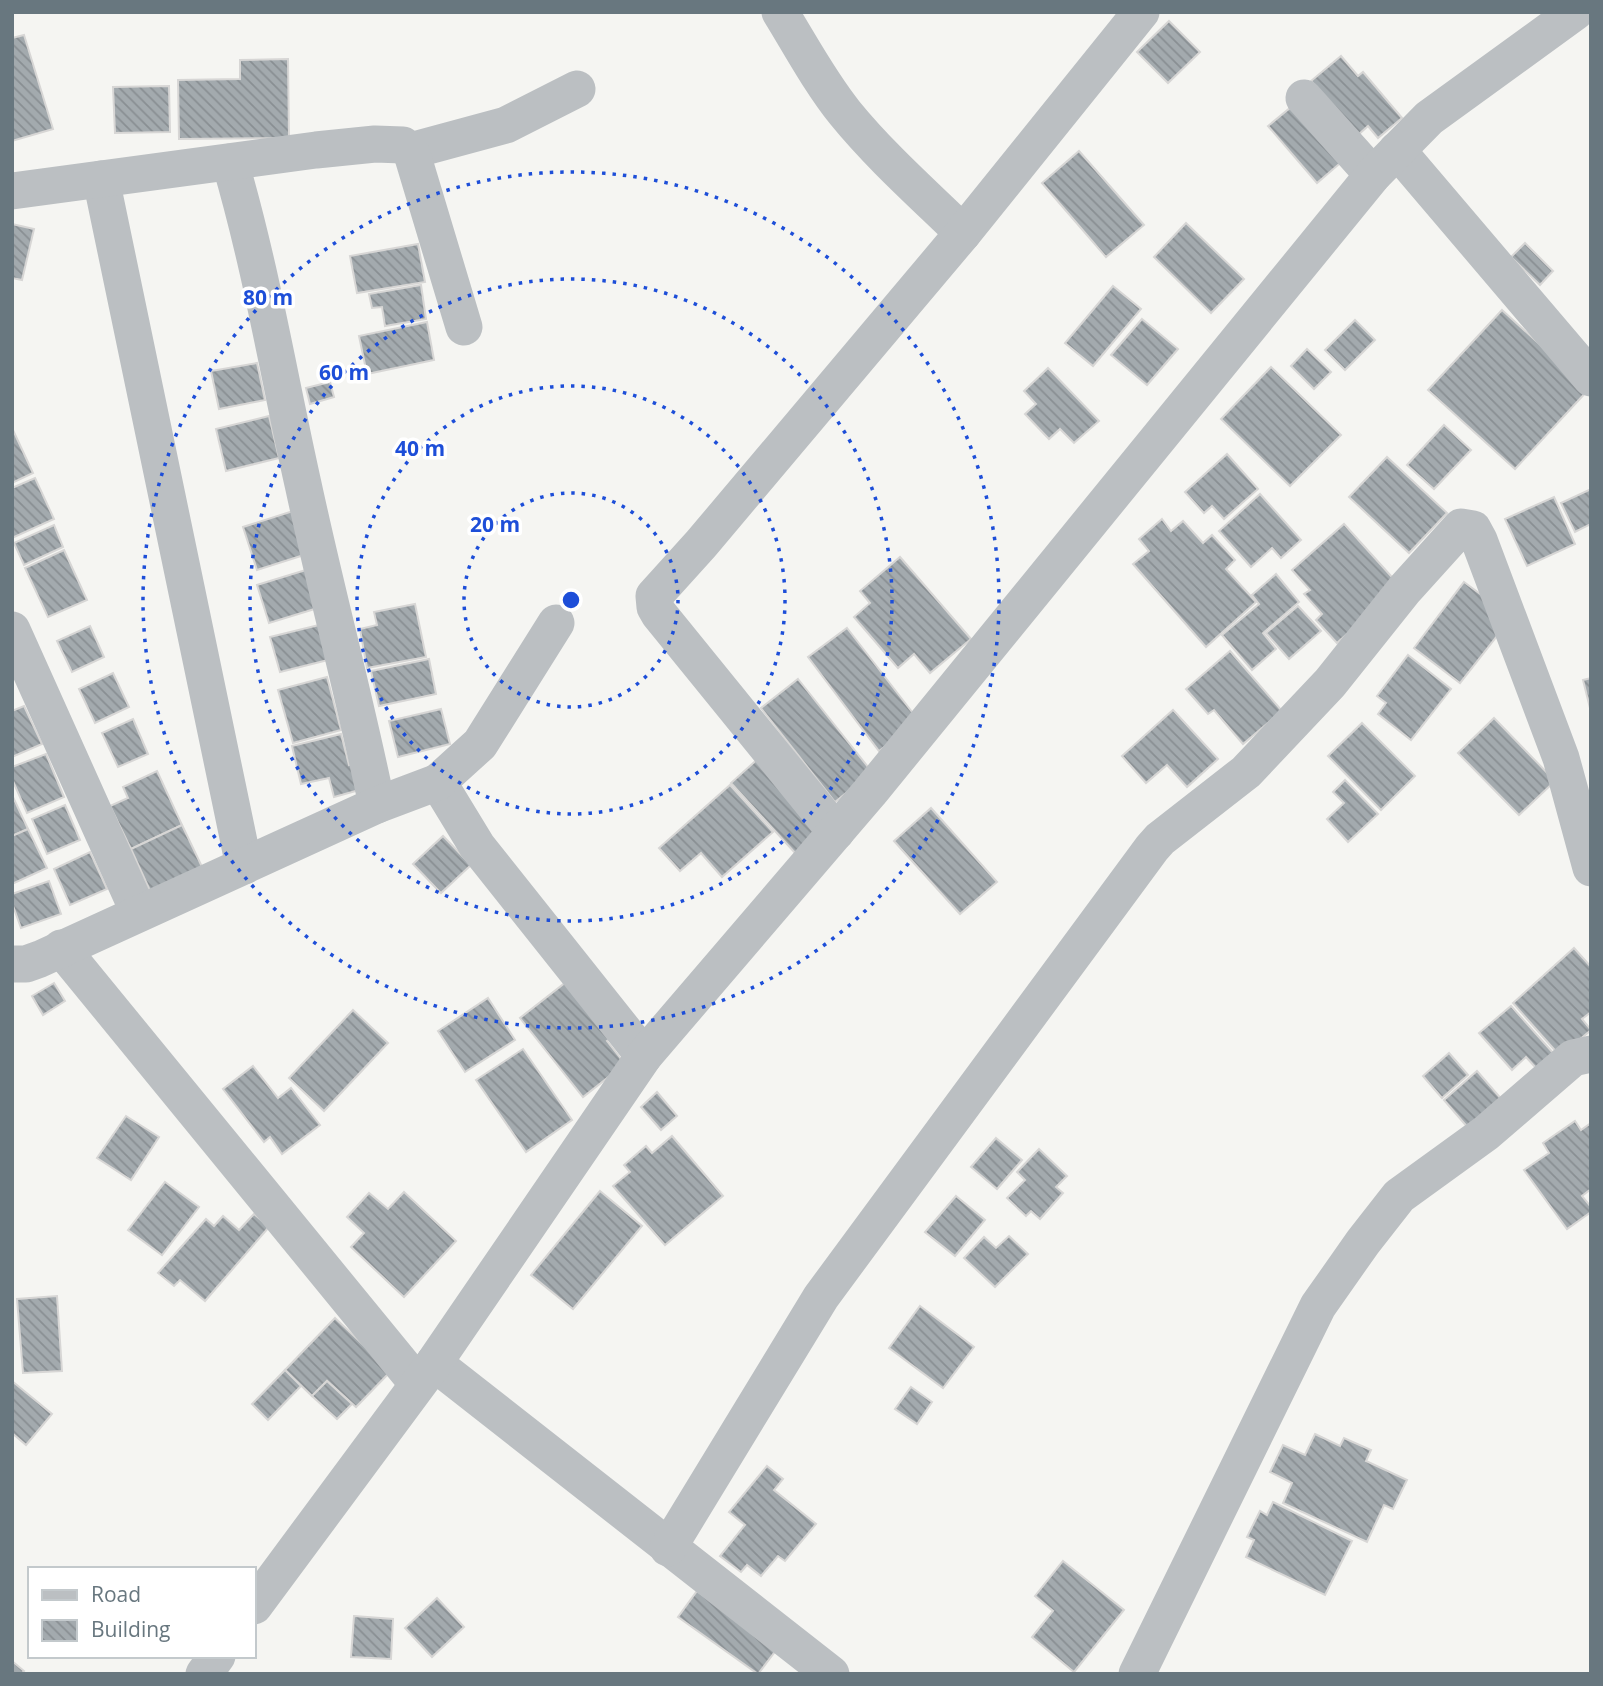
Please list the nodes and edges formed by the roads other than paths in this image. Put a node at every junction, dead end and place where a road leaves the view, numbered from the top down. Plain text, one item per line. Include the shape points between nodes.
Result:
1 (780, 12) edge
2 (1141, 12) edge
3 (1575, 12) edge
4 (577, 89) dead end
5 (1304, 98) dead end
6 (411, 151) junction
7 (230, 162) junction
8 (1385, 162) junction
9 (102, 179) junction
10 (12, 191) edge
11 (963, 233) junction
12 (464, 327) dead end
13 (1591, 377) edge
14 (556, 623) dead end
15 (12, 630) edge
16 (438, 782) junction
17 (377, 805) junction
18 (836, 832) junction
19 (244, 866) junction
20 (1591, 868) edge
21 (139, 913) junction
22 (61, 948) junction
23 (12, 964) edge
24 (1591, 1054) edge
25 (645, 1056) junction
26 (425, 1373) junction
27 (668, 1548) junction
28 (256, 1603) edge
29 (216, 1658) edge
30 (204, 1674) edge
31 (831, 1674) edge
32 (1137, 1674) edge

1 - 11 street via 844,111
2 - 11 street
3 - 8 street via 1429,118
4 - 6 street via 506,125
5 - 8 street
6 - 7 street via 403,145 375,144
6 - 12 street
7 - 9 street
7 - 17 street
8 - 13 street
8 - 18 street
9 - 10 street
9 - 19 street
11 - 18 street via 653,601
14 - 16 street via 480,744
15 - 21 street
16 - 17 street
16 - 25 street via 477,846
17 - 19 street
18 - 25 street
19 - 21 street
20 - 27 street via 1561,758 1479,540 1473,529 1461,527 1330,683 1246,772 1152,848 821,1297
21 - 22 street
22 - 23 street via 26,964
22 - 26 street
24 - 32 street via 1573,1058 1486,1133 1399,1196 1363,1242 1318,1306
25 - 26 street
26 - 27 street
26 - 28 street
27 - 31 street
29 - 30 street

